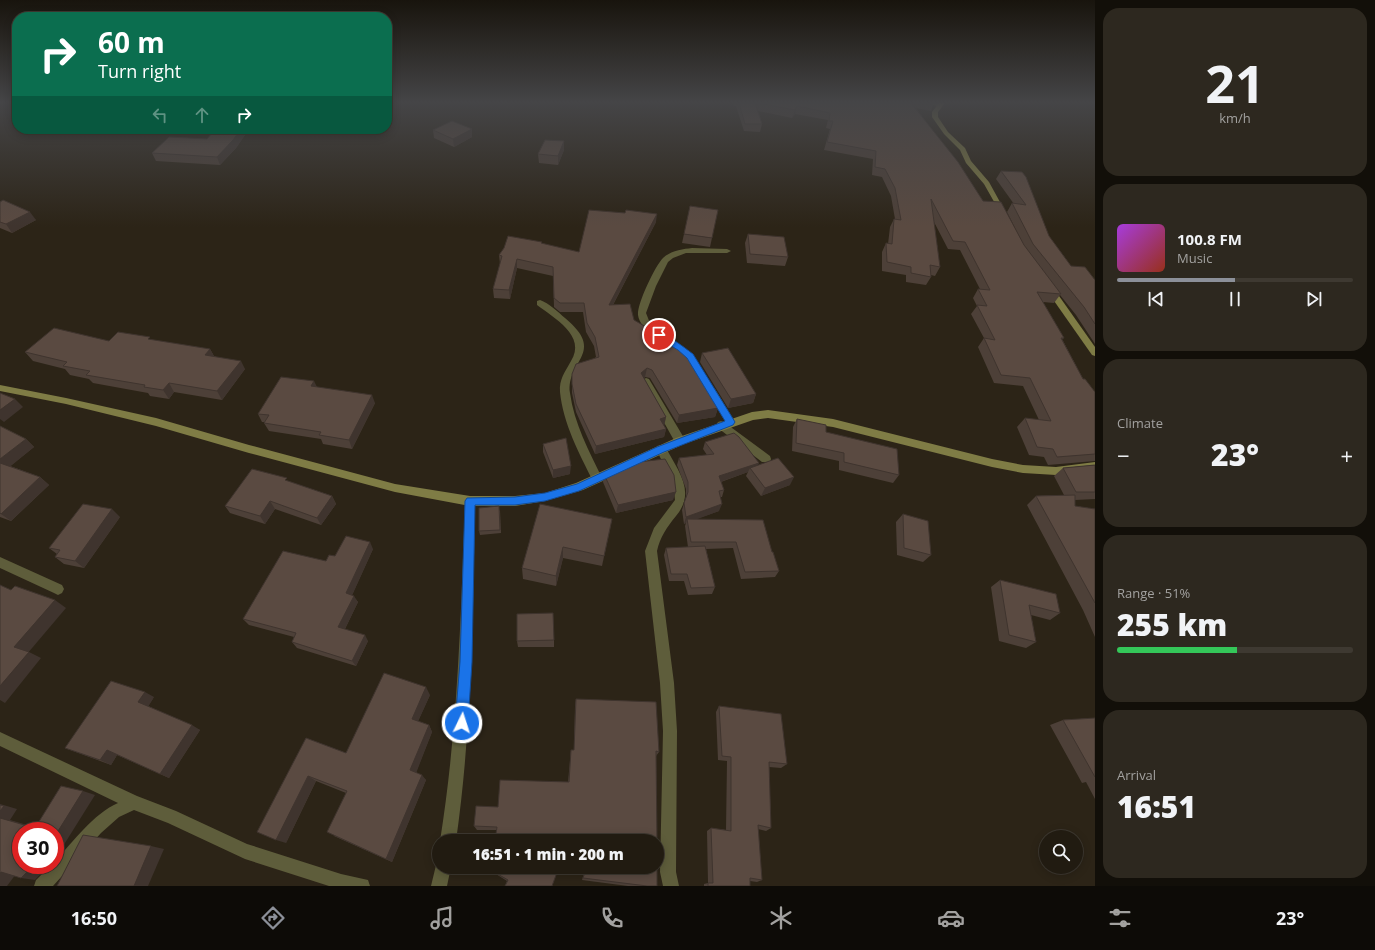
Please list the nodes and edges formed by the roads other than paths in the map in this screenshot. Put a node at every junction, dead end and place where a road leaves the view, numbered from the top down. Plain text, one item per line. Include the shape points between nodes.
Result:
1 (958, 144) edge
2 (1007, 222) edge
3 (727, 251) dead end
4 (1045, 283) edge
5 (540, 303) dead end
6 (670, 342) edge
7 (1095, 353) edge
8 (705, 381) edge
9 (646, 382) edge
10 (0, 388) edge
11 (726, 424) junction
12 (680, 441) junction
13 (661, 449) junction
14 (766, 458) dead end
15 (1095, 466) edge
16 (597, 478) junction
17 (470, 501) junction
18 (0, 562) edge
19 (58, 589) dead end
20 (0, 739) edge
21 (134, 803) junction
22 (449, 834) edge
23 (442, 874) edge
24 (42, 886) edge
25 (362, 886) edge
26 (439, 886) edge
27 (671, 886) edge

1 - 2 street via 963,149 968,162 987,183
3 - 6 street via 691,250 676,253 664,260 644,302 642,312 648,327
4 - 7 street
5 - 16 street via 573,330 579,340 577,359 567,371 564,381 565,394 576,432
8 - 11 street
9 - 12 street
10 - 17 street via 156,422 395,488
11 - 12 street
11 - 14 street
11 - 15 street via 752,416 782,415 833,424 1023,469 1043,472
12 - 13 street
13 - 16 street
13 - 27 street via 680,488 681,499 676,510 662,524 654,538 651,551 667,683 670,731 668,872
16 - 17 street via 579,487 545,497 515,501
17 - 22 street via 466,662 458,769
18 - 19 street
20 - 21 street
21 - 24 street via 114,812 96,828
21 - 25 street via 171,816 245,851 341,882
23 - 26 street

